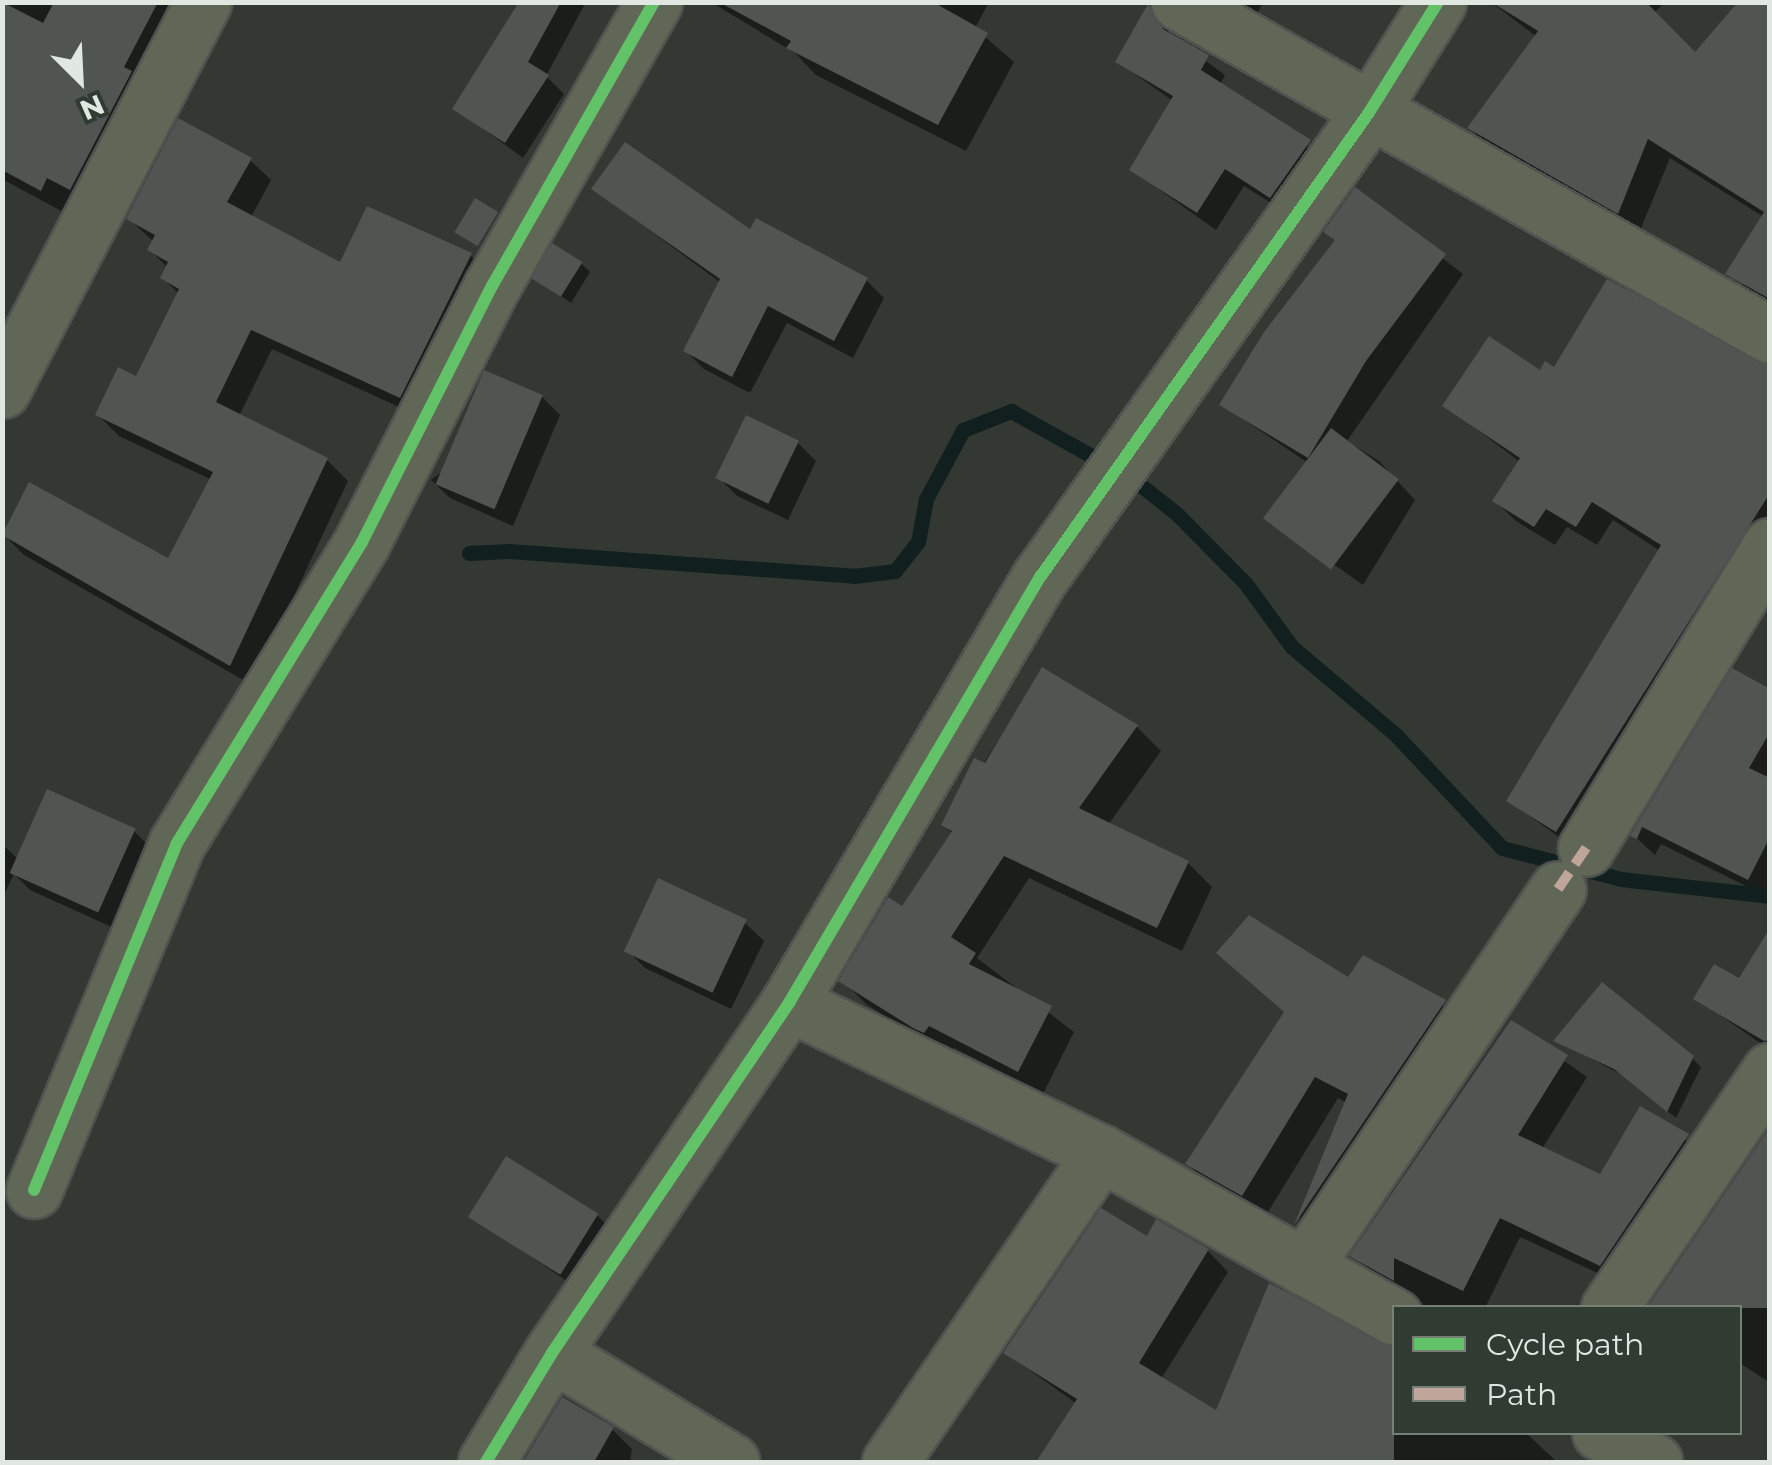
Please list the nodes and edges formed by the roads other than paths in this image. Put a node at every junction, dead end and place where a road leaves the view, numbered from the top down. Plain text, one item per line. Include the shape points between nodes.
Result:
1 (203, 2) edge
2 (654, 2) edge
3 (1179, 2) edge
4 (1438, 2) edge
5 (1368, 114) junction
6 (1770, 335) edge
7 (2, 390) edge
8 (1770, 546) edge
9 (789, 1003) junction
10 (1770, 1071) edge
11 (1101, 1153) junction
12 (34, 1190) dead end
13 (1304, 1267) junction
14 (1611, 1305) edge
15 (1392, 1316) edge
16 (552, 1354) junction
17 (1605, 1435) edge
18 (486, 1462) edge
19 (730, 1462) edge
20 (890, 1462) edge
21 (1654, 1462) edge

1 - 7 street
2 - 12 street via 492,286 362,542 178,842
3 - 5 street
4 - 5 street
5 - 6 street
5 - 9 street via 1041,576
8 - 13 street via 1572,868
9 - 11 street
9 - 16 street
10 - 14 street
11 - 13 street
11 - 20 street
13 - 15 street
16 - 18 street
16 - 19 street
17 - 21 street

